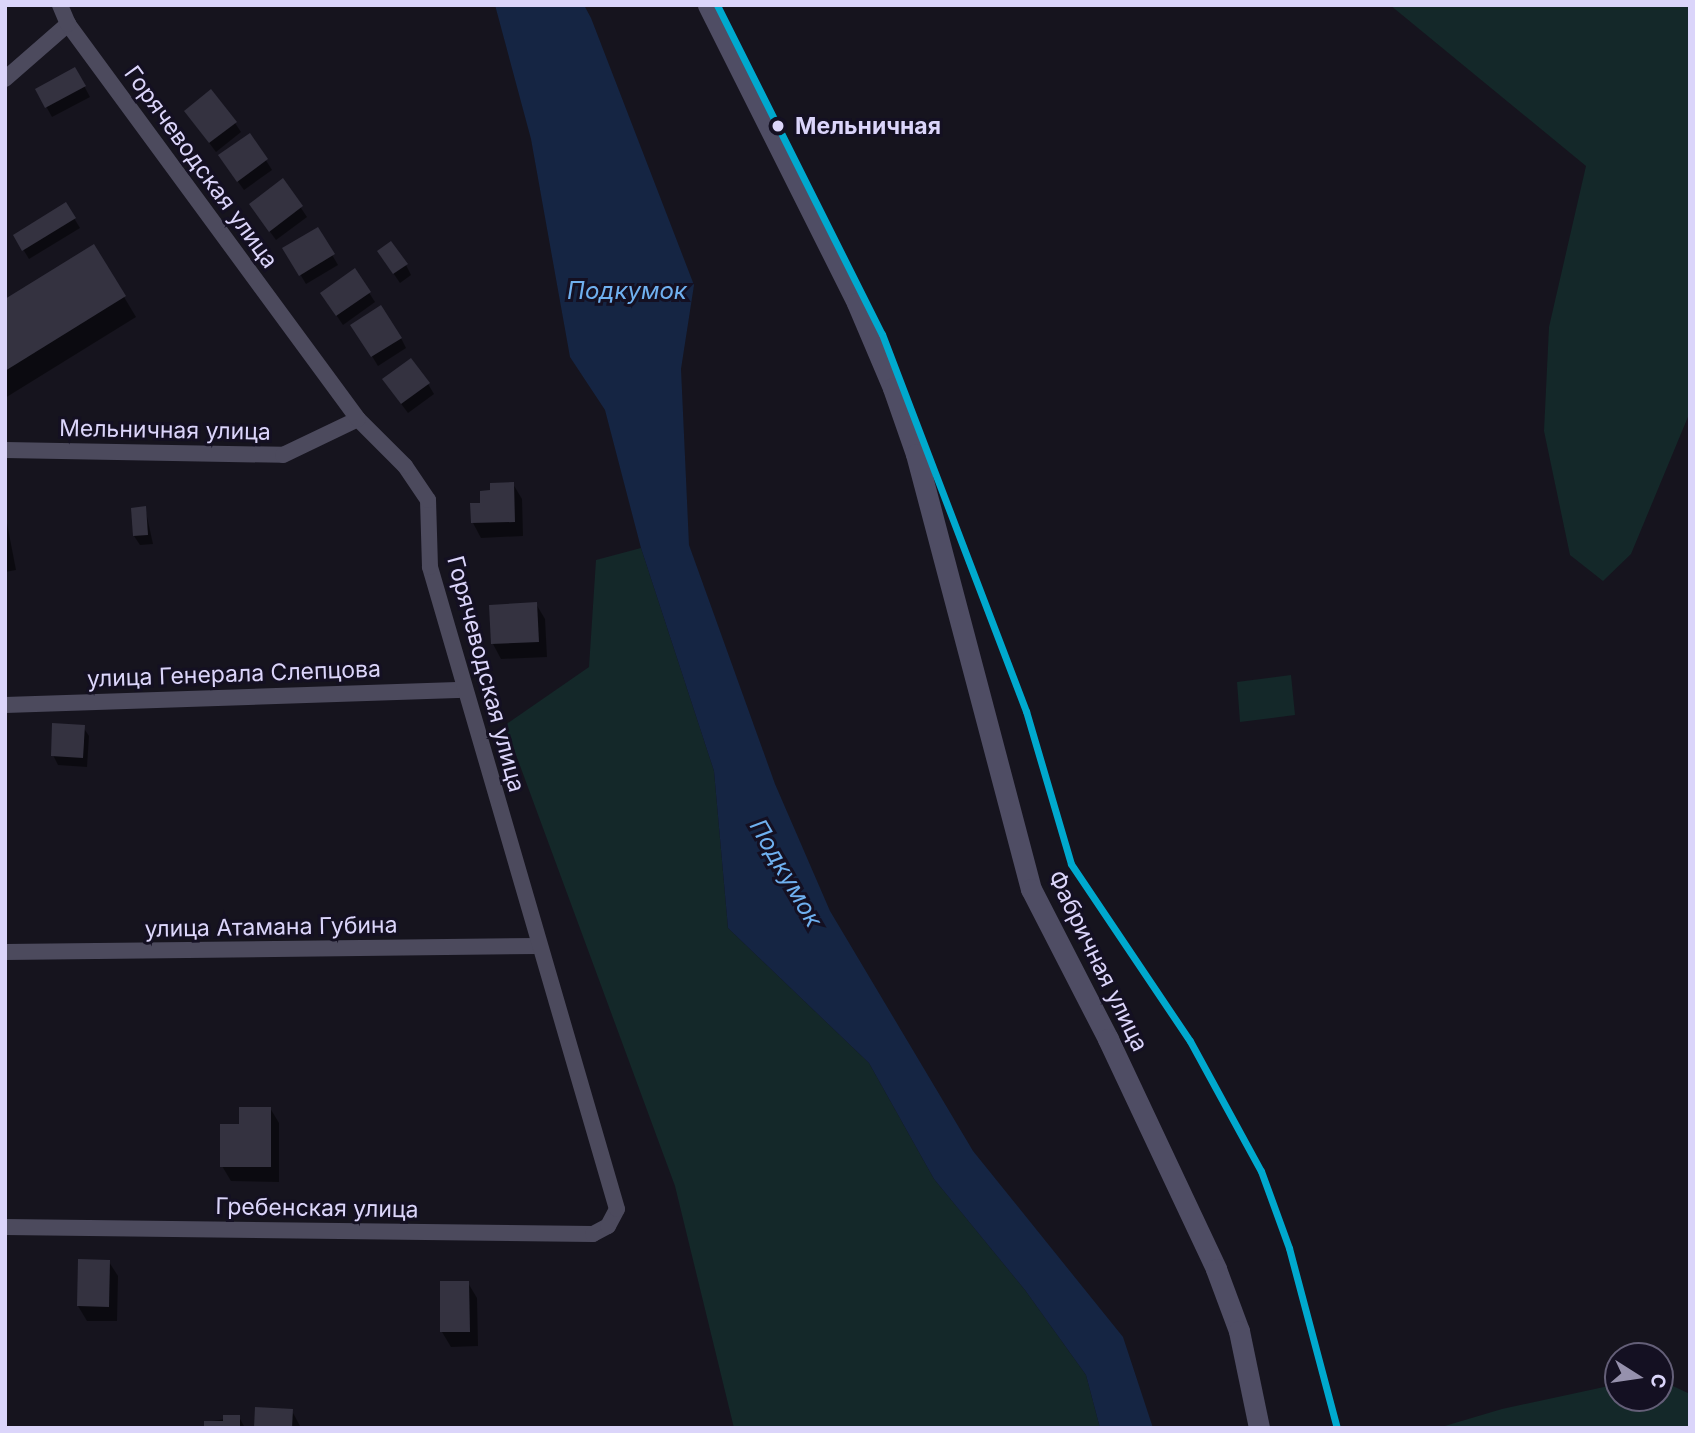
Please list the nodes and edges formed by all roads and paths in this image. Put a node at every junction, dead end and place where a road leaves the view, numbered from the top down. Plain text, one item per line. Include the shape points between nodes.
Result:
1 (60, 5) edge
2 (708, 5) edge
3 (68, 24) junction
4 (5, 79) edge
5 (358, 419) junction
6 (5, 450) edge
7 (465, 690) junction
8 (5, 705) edge
9 (537, 946) junction
10 (5, 952) edge
11 (617, 1209) joint
12 (5, 1227) edge
13 (1259, 1428) edge

1 - 3 street, Горячеводская улица
2 - 13 main road, Фабричная улица via 858,303 893,388 916,454 1031,889 1108,1039 1216,1269 1239,1331
3 - 4 street
3 - 5 street, Горячеводская улица
5 - 6 street, Мельничная улица via 283,456
5 - 7 street, Горячеводская улица via 405,466 428,500 430,567
7 - 8 street, улица Генерала Слепцова
7 - 9 street, Горячеводская улица
9 - 10 street, улица Атамана Губина
9 - 11 street, Горячеводская улица
11 - 12 street, Гребенская улица via 608,1226 593,1234

